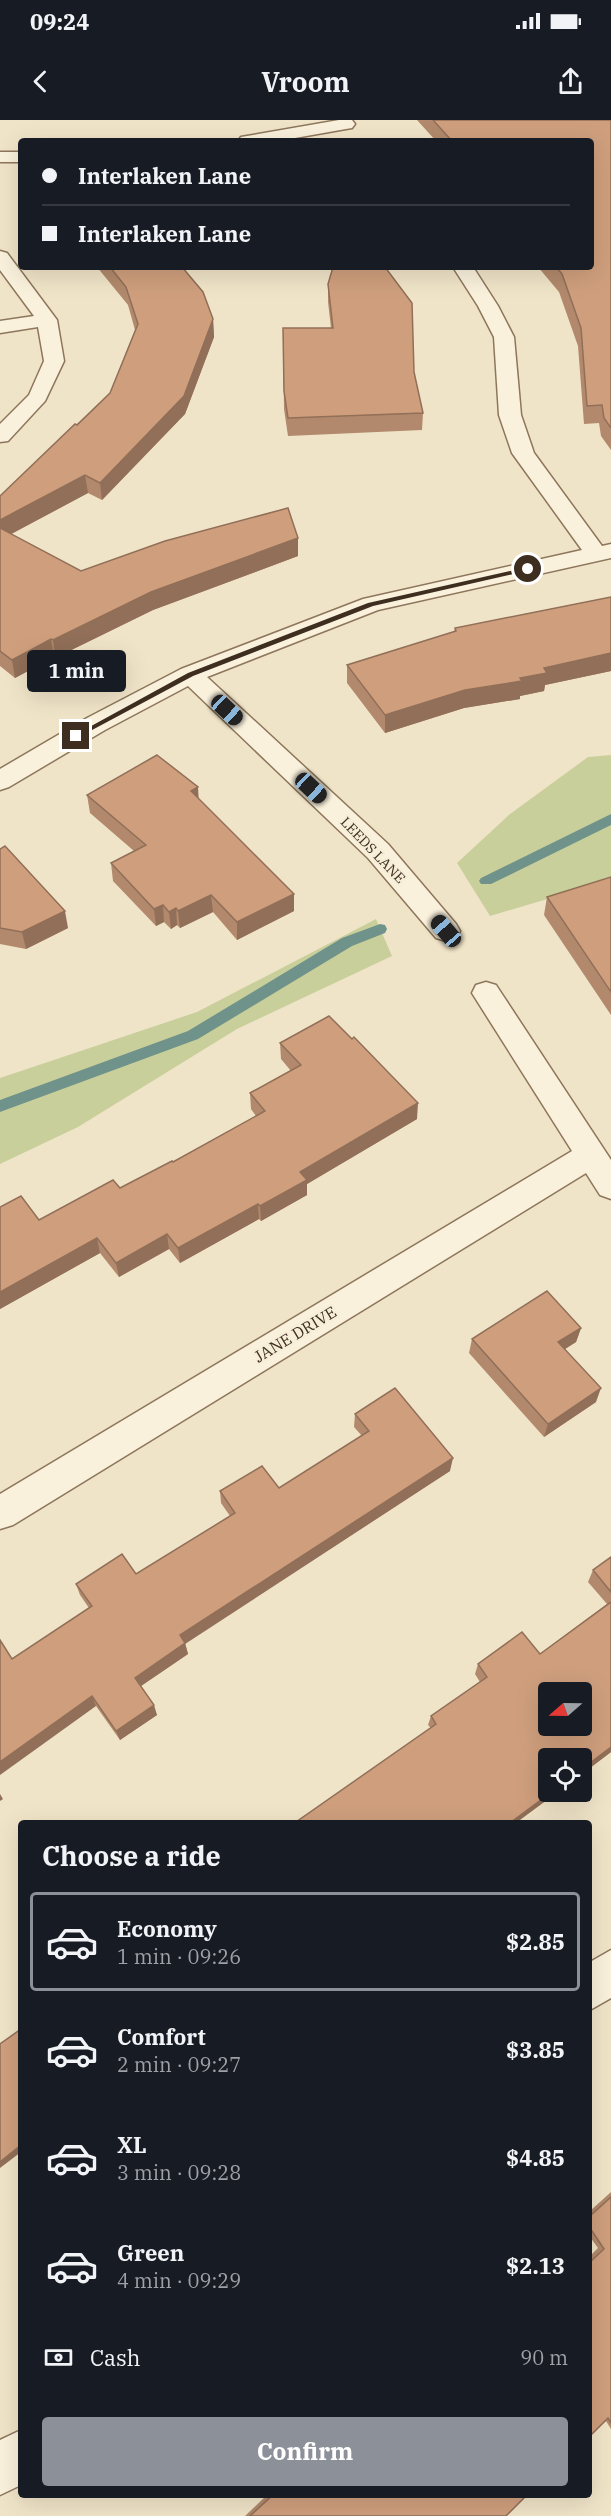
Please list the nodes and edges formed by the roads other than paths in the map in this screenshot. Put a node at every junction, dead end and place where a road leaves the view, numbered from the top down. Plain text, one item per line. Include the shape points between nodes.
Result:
1 (344, 122) edge
2 (262, 138) edge
3 (357, 138) edge
4 (0, 157) edge
5 (18, 157) edge
6 (0, 257) edge
7 (465, 270) edge
8 (47, 320) junction
9 (0, 327) edge
10 (0, 436) edge
11 (603, 552) edge
12 (190, 675) junction
13 (0, 781) edge
14 (446, 931) dead end
15 (486, 993) dead end
16 (590, 1155) junction
17 (611, 1186) edge
18 (0, 1513) edge
19 (611, 1971) edge
20 (592, 1987) edge
21 (18, 2456) edge
22 (0, 2471) edge

1 - 2 street
1 - 3 street
4 - 5 street
6 - 8 street
7 - 11 street via 504,337 510,415 523,453
8 - 9 street
8 - 10 street via 54,361 38,397
11 - 12 street via 371,604
12 - 13 street via 96,724
12 - 14 street, LEEDS LANE via 378,851
15 - 16 street
16 - 17 street
16 - 18 street, JANE DRIVE
19 - 20 street
21 - 22 street

